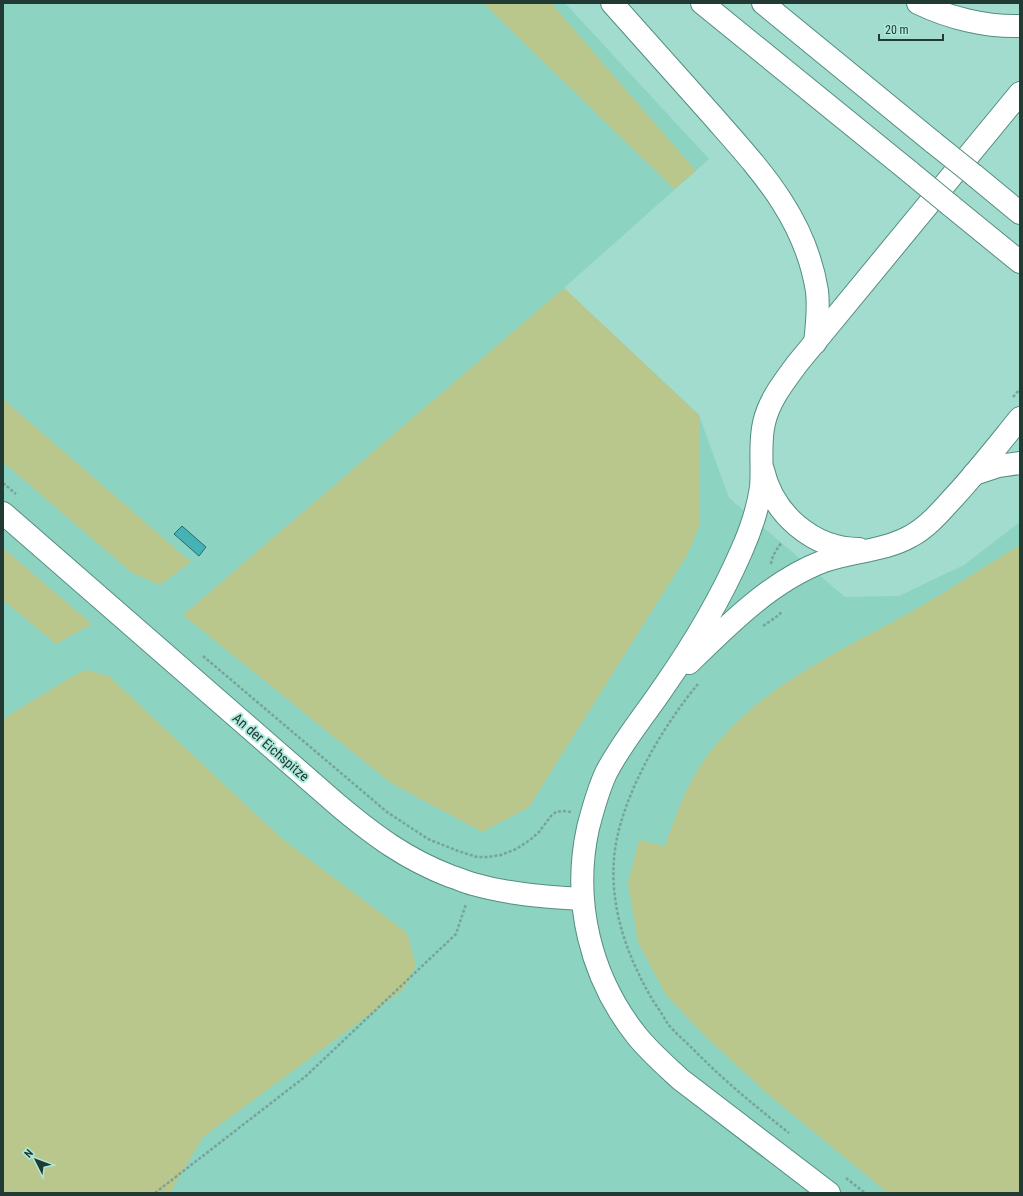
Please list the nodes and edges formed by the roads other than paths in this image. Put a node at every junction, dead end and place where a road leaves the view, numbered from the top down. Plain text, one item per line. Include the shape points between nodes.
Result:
1 (612, 3) edge
2 (702, 3) edge
3 (763, 3) edge
4 (918, 3) edge
5 (1020, 26) edge
6 (1020, 93) edge
7 (1020, 213) edge
8 (1020, 262) edge
9 (815, 343) junction
10 (1015, 409) edge
11 (762, 463) junction
12 (1020, 463) edge
13 (974, 474) junction
14 (3, 513) edge
15 (872, 549) junction
16 (663, 689) junction
17 (582, 899) junction
18 (829, 1193) edge

1 - 9 main road via 777,192 811,262 818,312
2 - 8 main road, bridge
3 - 7 main road, bridge
4 - 5 main road via 980,23
6 - 9 main road
9 - 11 main road via 797,364 770,404 761,441
10 - 13 main road
11 - 15 main road via 773,497 796,525 815,538 828,543 855,549
11 - 16 main road via 761,487 741,551 704,625
12 - 13 main road via 998,466
13 - 15 main road via 928,525 901,541
14 - 17 main road, An der Eichspitze via 367,829 392,847 428,867 472,884 525,894
15 - 16 main road via 824,561 790,578 748,608
16 - 17 main road via 629,734 606,773 597,795 584,846
17 - 18 main road via 587,933 598,966 615,1003 636,1034 680,1079

